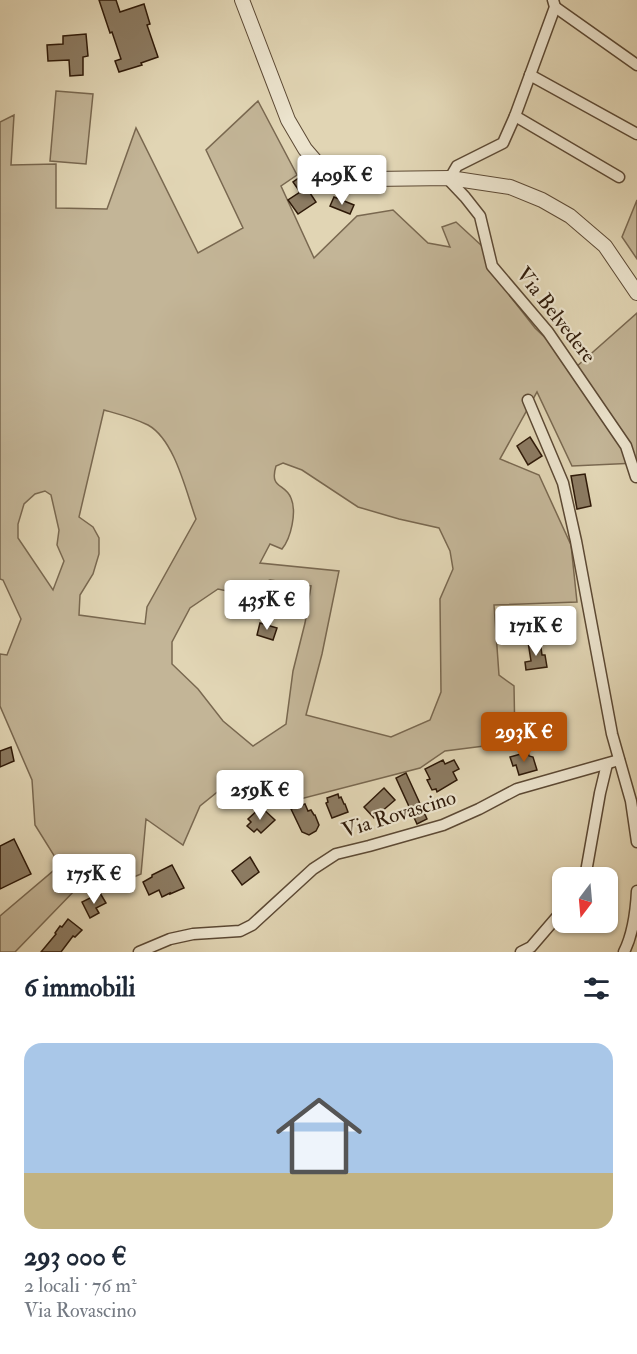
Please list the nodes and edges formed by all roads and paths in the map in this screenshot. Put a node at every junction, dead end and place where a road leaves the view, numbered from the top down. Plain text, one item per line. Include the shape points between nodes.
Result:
1 (242, 0) edge
2 (554, 3) edge
3 (637, 66) edge
4 (530, 75) junction
5 (515, 116) junction
6 (637, 135) edge
7 (619, 177) dead end
8 (449, 178) junction
9 (637, 293) edge
10 (528, 400) dead end
11 (636, 477) edge
12 (619, 760) junction
13 (607, 764) junction
14 (637, 843) edge
15 (587, 867) edge
16 (637, 891) edge
17 (552, 923) edge
18 (139, 952) edge
19 (521, 952) edge
20 (624, 952) edge

1 - 8 street via 288,120 317,163 372,179
2 - 3 street
2 - 4 street
4 - 5 street
4 - 6 street
5 - 7 street
5 - 8 street via 502,143 457,166
8 - 9 street via 510,187 570,216 605,246
8 - 11 street, Via Belvedere via 480,216 492,266 548,332 626,446
10 - 12 street via 563,483
12 - 13 street, Via Rovascino
12 - 14 street via 631,801
13 - 15 street
13 - 18 street, Via Rovascino via 517,789 443,825 336,854 240,931 193,934
16 - 20 street
17 - 19 street via 531,947

